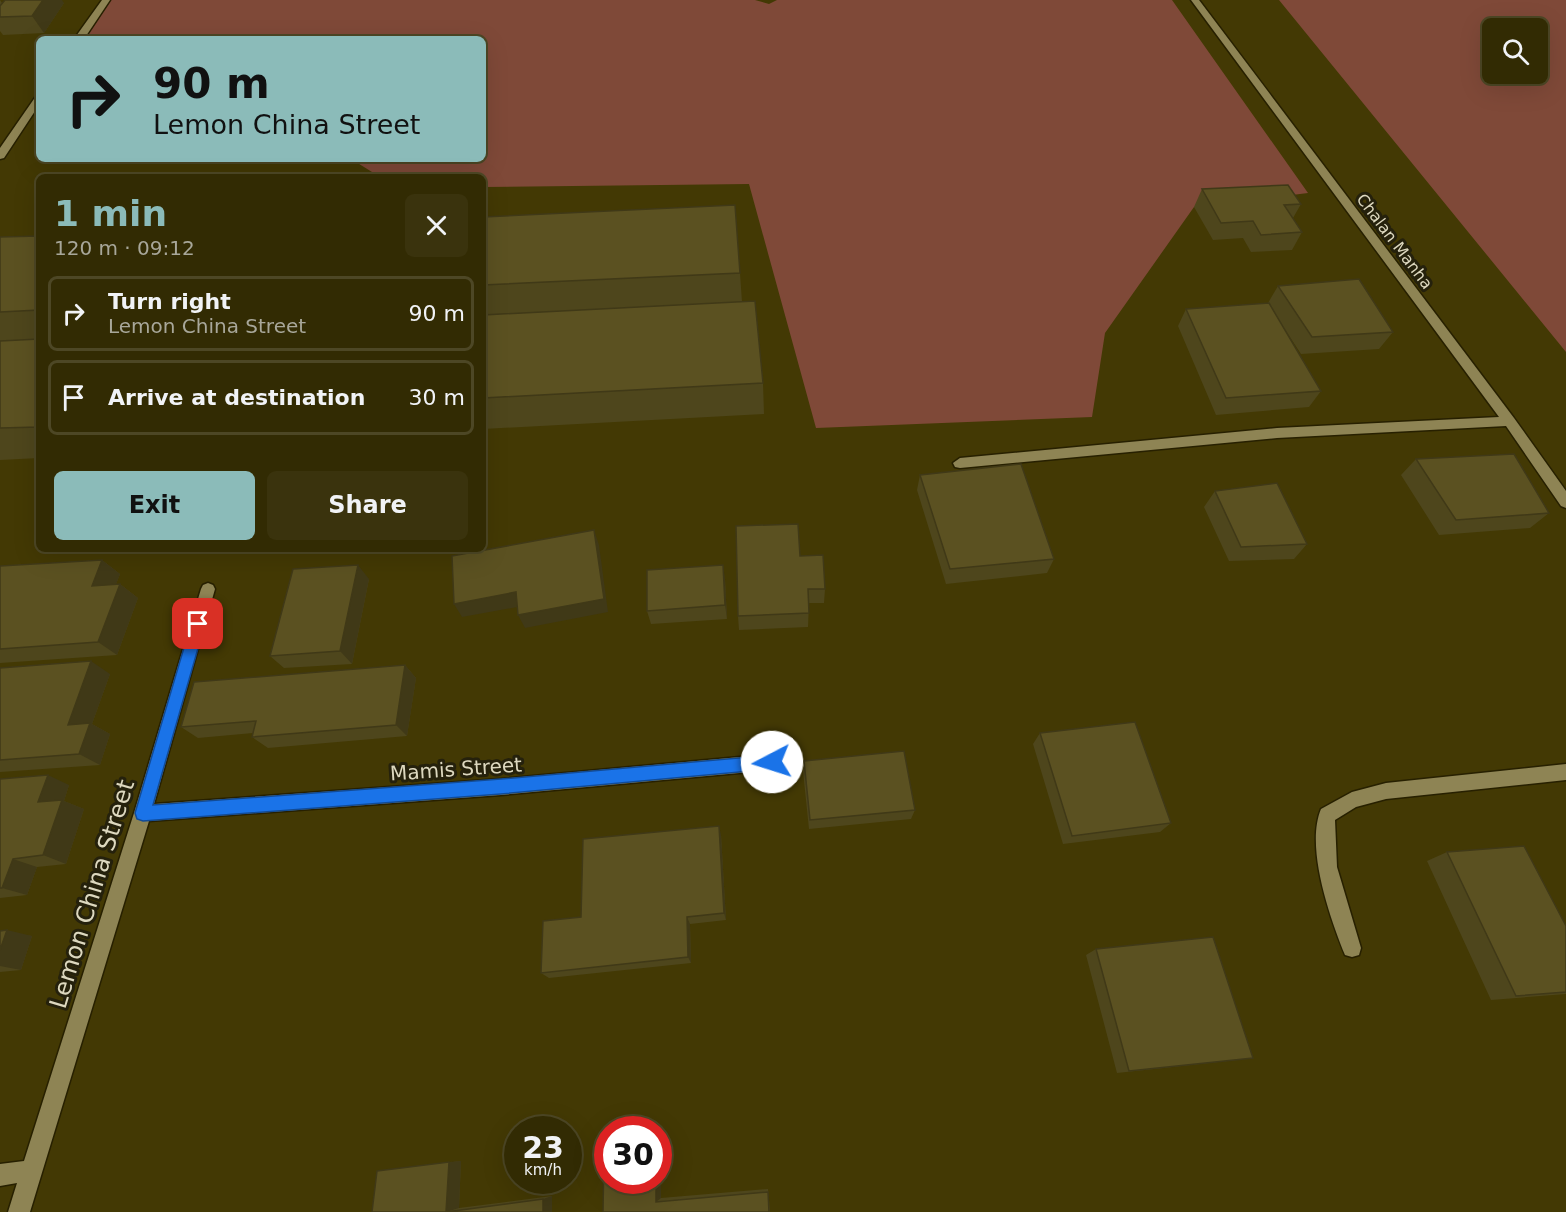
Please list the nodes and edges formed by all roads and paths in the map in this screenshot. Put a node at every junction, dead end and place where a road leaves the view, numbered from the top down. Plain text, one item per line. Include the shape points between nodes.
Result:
1 (106, 0) edge
2 (1196, 0) edge
3 (81, 36) edge
4 (36, 102) edge
5 (0, 156) edge
6 (1509, 421) junction
7 (960, 463) dead end
8 (1566, 502) edge
9 (208, 589) dead end
10 (772, 762) dead end
11 (1566, 772) edge
12 (143, 813) junction
13 (1352, 948) dead end
14 (30, 1171) junction
15 (0, 1176) edge
16 (19, 1212) edge

1 - 3 street
2 - 6 street, Chalan Manha
4 - 5 street
6 - 7 street via 1277,433
6 - 8 street, Chalan Manha
9 - 12 street, Lemon China Street
10 - 12 street, Mamis Street via 501,787
11 - 13 street via 1386,791 1352,800 1327,815 1324,861
12 - 14 street, Lemon China Street
14 - 15 street
14 - 16 street, Lemon China Street

